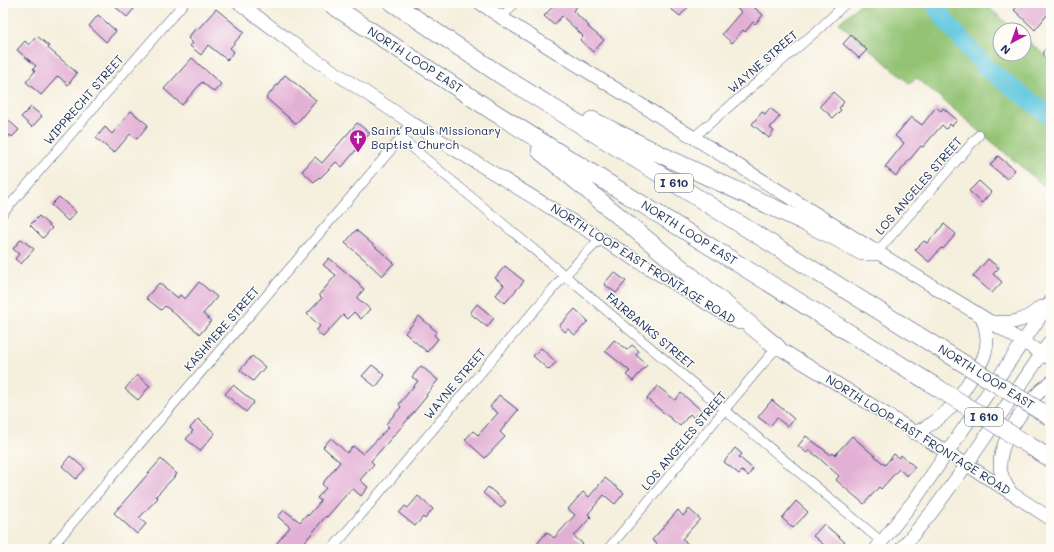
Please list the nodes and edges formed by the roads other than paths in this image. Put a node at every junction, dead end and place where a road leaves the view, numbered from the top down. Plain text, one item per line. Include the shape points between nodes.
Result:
1 (184, 3) edge
2 (239, 3) edge
3 (329, 3) edge
4 (392, 3) edge
5 (480, 3) edge
6 (514, 3) edge
7 (846, 3) edge
8 (502, 18) junction
9 (499, 74) junction
10 (489, 109) junction
11 (410, 122) junction
12 (979, 135) dead end
13 (694, 137) junction
14 (402, 138) junction
15 (3, 213) edge
16 (601, 238) junction
17 (877, 252) junction
18 (565, 275) junction
19 (1051, 297) edge
20 (1051, 301) edge
21 (987, 319) junction
22 (1051, 340) edge
23 (1023, 341) junction
24 (778, 347) junction
25 (1047, 356) edge
26 (1051, 382) edge
27 (725, 411) junction
28 (1050, 417) edge
29 (914, 433) junction
30 (948, 452) junction
31 (1051, 459) edge
32 (967, 464) junction
33 (1012, 494) junction
34 (1051, 519) edge
35 (880, 547) edge
36 (50, 549) edge
37 (332, 549) edge
38 (608, 549) edge
39 (901, 549) edge

1 - 15 street, WIPPRECHT STREET
2 - 11 main road, NORTH LOOP EAST FRONTAGE ROAD via 307,54
3 - 10 highway, NORTH LOOP EAST / I 610
4 - 9 highway, NORTH LOOP EAST / I 610
5 - 8 main road
6 - 8 street
7 - 13 street, WAYNE STREET
8 - 13 main road
9 - 17 highway via 862,252
9 - 28 highway, NORTH LOOP EAST / I 610, bridge
10 - 24 highway
10 - 31 highway, NORTH LOOP EAST / I 610, bridge
11 - 14 street, KASHMERE STREET
11 - 16 main road, NORTH LOOP EAST FRONTAGE ROAD
12 - 17 street, LOS ANGELES STREET
13 - 17 main road
14 - 18 street, FAIRBANKS STREET
14 - 36 street, KASHMERE STREET
16 - 18 street, WAYNE STREET
16 - 24 main road, NORTH LOOP EAST FRONTAGE ROAD
17 - 21 main road
18 - 27 street, FAIRBANKS STREET
18 - 37 street, WAYNE STREET
19 - 21 main road via 1023,320 1005,323
20 - 23 main road
21 - 23 main road
21 - 29 main road via 985,353 962,394 949,411 927,428
22 - 25 main road
23 - 25 main road
23 - 30 main road
24 - 27 street, LOS ANGELES STREET
24 - 29 main road, NORTH LOOP EAST FRONTAGE ROAD
25 - 32 main road
26 - 33 main road via 1027,406 1013,426 1003,449 1000,465 1002,478
27 - 35 street, FAIRBANKS STREET
27 - 38 street, LOS ANGELES STREET
29 - 30 main road, NORTH LOOP EAST FRONTAGE ROAD
30 - 32 main road, NORTH LOOP EAST FRONTAGE ROAD
30 - 35 main road
32 - 33 main road, NORTH LOOP EAST FRONTAGE ROAD
32 - 39 main road
33 - 34 main road, NORTH LOOP EAST FRONTAGE ROAD

